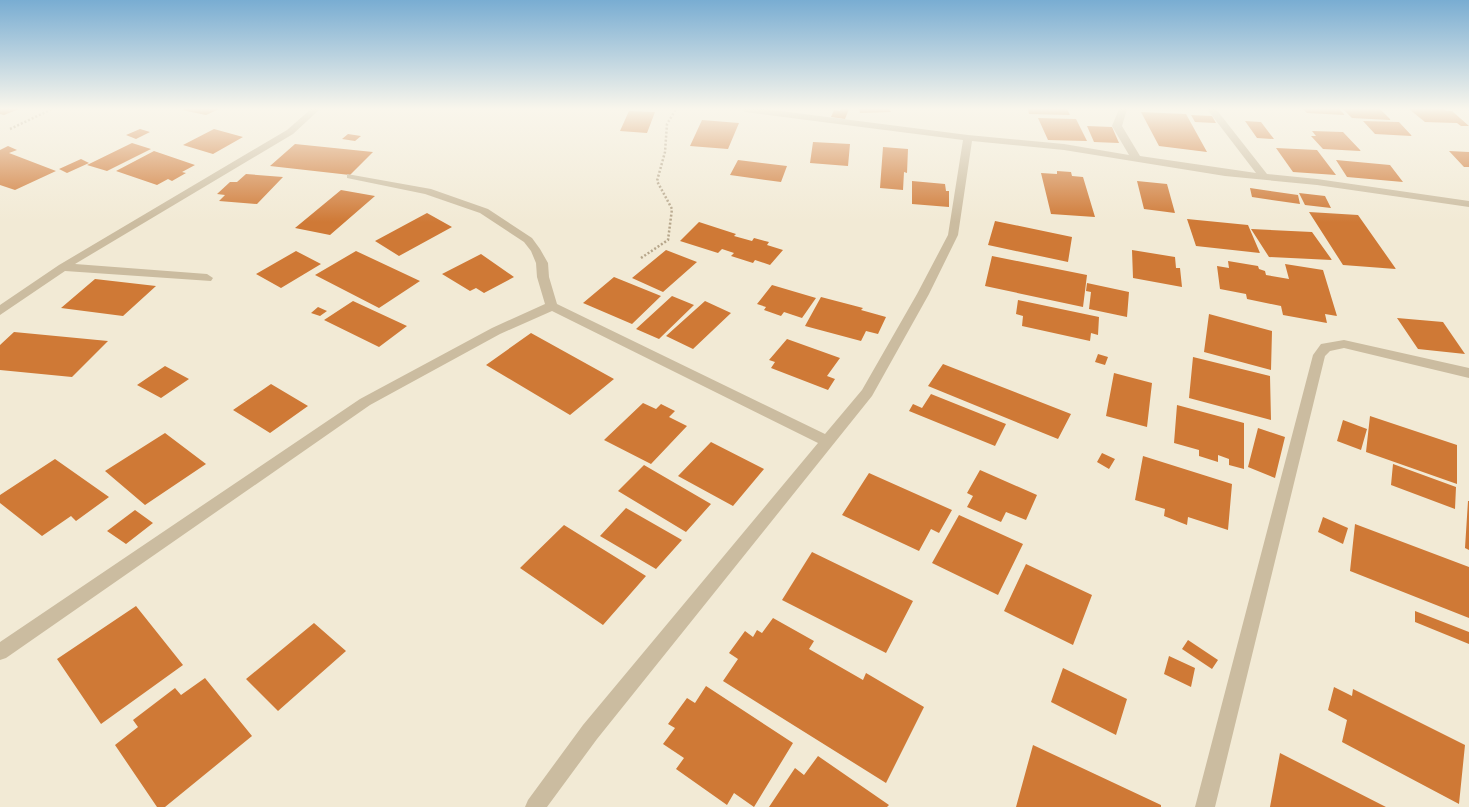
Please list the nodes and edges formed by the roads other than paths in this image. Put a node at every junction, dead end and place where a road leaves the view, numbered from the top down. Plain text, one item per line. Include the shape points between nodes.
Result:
1 (265, 147) edge
2 (967, 147) edge
3 (1060, 147) edge
4 (1129, 147) edge
5 (1240, 147) edge
6 (1137, 160) junction
7 (351, 176) dead end
8 (1264, 177) junction
9 (1469, 204) edge
10 (64, 267) junction
11 (207, 278) dead end
12 (552, 306) junction
13 (0, 311) edge
14 (1469, 373) edge
15 (828, 442) junction
16 (0, 652) edge
17 (534, 807) edge
18 (1205, 807) edge

1 - 10 street
2 - 15 street via 953,235 867,393
3 - 6 street
4 - 6 street
5 - 8 street
6 - 8 street
7 - 12 street via 427,191 484,211 498,220 528,240 536,251
8 - 9 street
10 - 11 street
10 - 13 street
12 - 15 street
12 - 16 street via 496,331 365,402
14 - 18 street via 1344,344 1326,346 1319,354
15 - 17 street via 590,732

